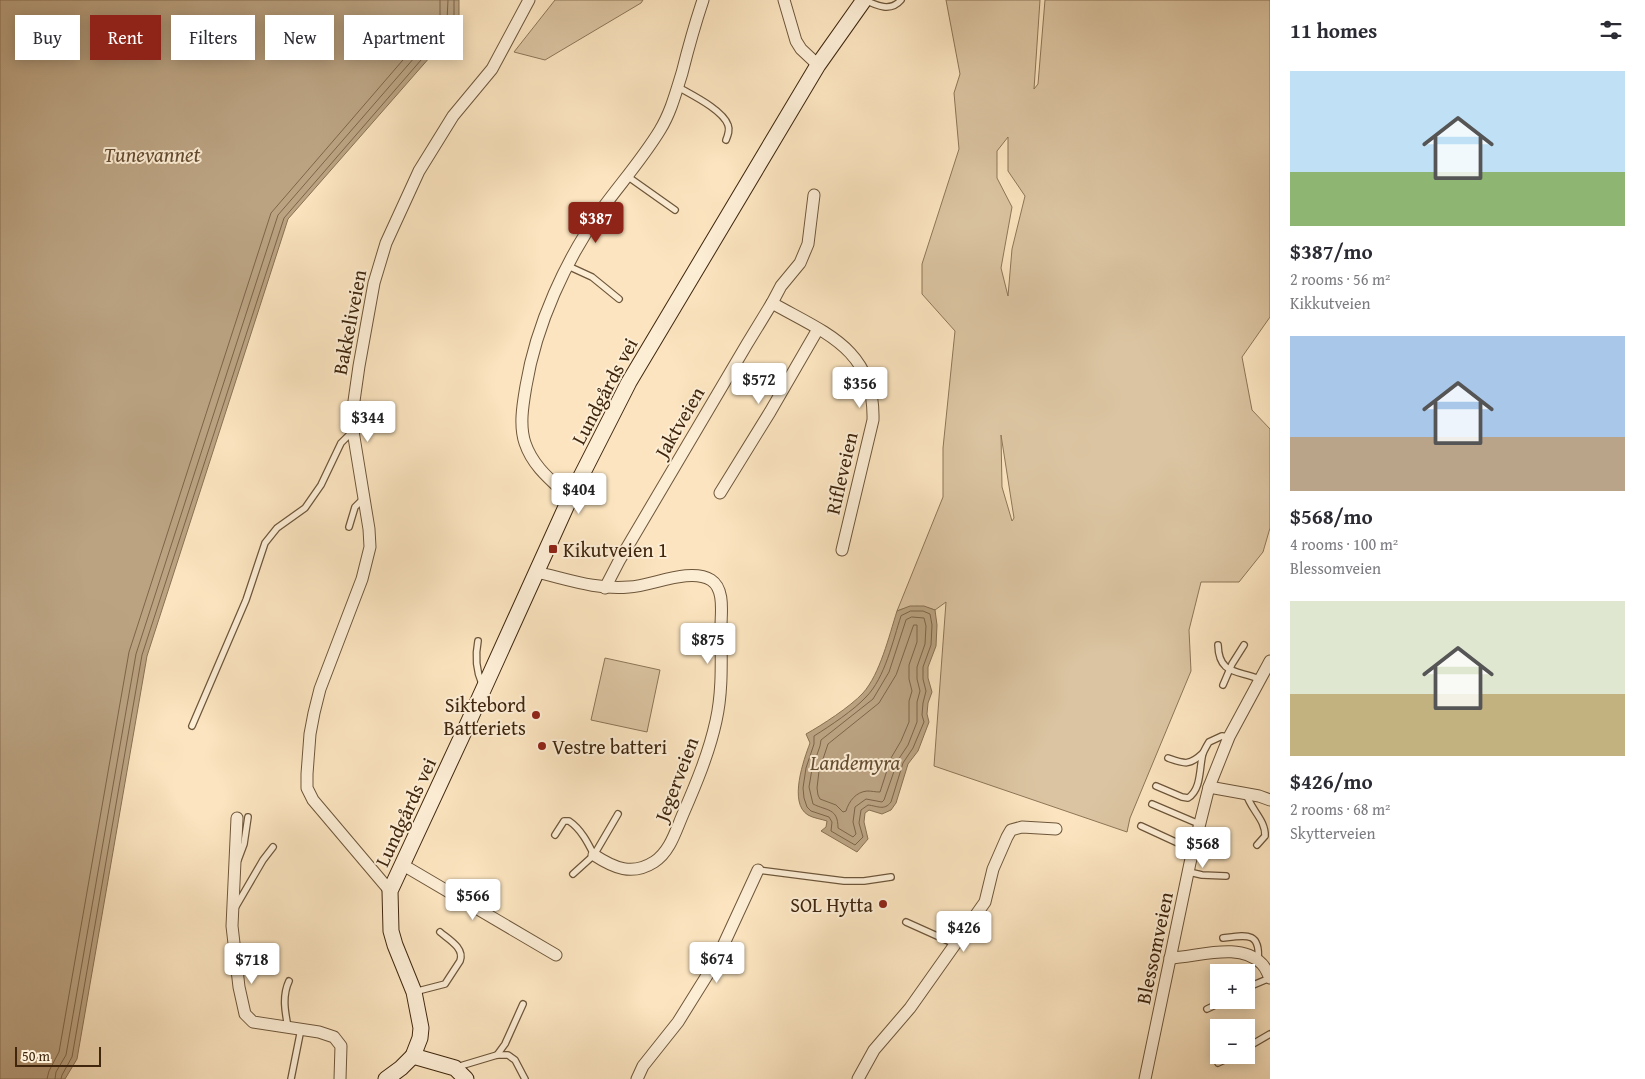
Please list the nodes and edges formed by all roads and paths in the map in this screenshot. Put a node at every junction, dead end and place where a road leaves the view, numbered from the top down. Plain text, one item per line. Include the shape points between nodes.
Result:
1 (529, 0) edge
2 (703, 0) edge
3 (784, 0) edge
4 (864, 0) edge
5 (901, 0) edge
6 (818, 65) junction
7 (678, 87) junction
8 (726, 140) dead end
9 (627, 176) junction
10 (814, 194) dead end
11 (675, 210) dead end
12 (568, 266) junction
13 (619, 299) dead end
14 (772, 304) junction
15 (818, 329) junction
16 (353, 431) junction
17 (720, 493) dead end
18 (364, 498) junction
19 (570, 498) junction
20 (349, 527) dead end
21 (842, 550) dead end
22 (536, 572) junction
23 (606, 588) junction
24 (478, 641) dead end
25 (1218, 645) dead end
26 (1244, 646) dead end
27 (1270, 661) edge
28 (1229, 670) junction
29 (1259, 679) junction
30 (1222, 686) dead end
31 (484, 688) junction
32 (192, 726) dead end
33 (1229, 737) junction
34 (1204, 753) junction
35 (1168, 758) dead end
36 (1156, 786) dead end
37 (1209, 787) junction
38 (1246, 793) junction
39 (1270, 800) edge
40 (1152, 804) dead end
41 (618, 814) dead end
42 (242, 818) dead end
43 (1199, 824) junction
44 (1141, 826) dead end
45 (1056, 829) dead end
46 (555, 835) dead end
47 (1257, 845) dead end
48 (273, 847) dead end
49 (1193, 850) junction
50 (594, 855) junction
51 (403, 865) junction
52 (758, 870) joint
53 (1189, 872) junction
54 (573, 874) dead end
55 (1226, 876) dead end
56 (891, 877) dead end
57 (390, 891) junction
58 (232, 914) junction
59 (906, 922) dead end
60 (440, 932) dead end
61 (1223, 938) dead end
62 (955, 944) junction
63 (556, 955) dead end
64 (1170, 958) junction
65 (1258, 961) junction
66 (1270, 978) edge
67 (289, 981) dead end
68 (1255, 984) edge
69 (414, 992) junction
70 (523, 1004) dead end
71 (1210, 1008) edge
72 (1207, 1009) dead end
73 (288, 1027) junction
74 (301, 1029) junction
75 (1270, 1034) edge
76 (1255, 1043) edge
77 (497, 1055) junction
78 (413, 1056) junction
79 (455, 1068) junction
80 (291, 1079) edge
81 (340, 1079) edge
82 (386, 1079) edge
83 (466, 1079) edge
84 (525, 1079) edge
85 (636, 1079) edge
86 (858, 1079) edge
87 (1145, 1079) edge

1 - 16 street, Bakkeliveien via 492,69 453,116 419,171 386,243 374,282 358,366
2 - 7 street
3 - 6 street via 796,41
4 - 5 lane via 878,7 889,7
4 - 6 street, Lundgårds vei
6 - 19 street, Lundgårds vei via 629,382
7 - 8 lane via 722,114 728,124
7 - 9 street via 661,129
9 - 11 lane
9 - 12 street via 594,221
10 - 14 street, Jaktveien via 805,253
12 - 13 lane via 592,277
12 - 19 street via 534,352 522,425 532,459 542,473
14 - 15 street, Rifleveien
14 - 23 street, Jaktveien
15 - 17 street
15 - 21 street, Rifleveien via 856,358 865,373 873,400 873,420
16 - 18 street, Bakkeliveien
16 - 32 lane via 341,444 321,485 304,508 277,528 265,543 246,600
18 - 20 lane via 355,507
18 - 57 street, Bakkeliveien via 370,547 362,578 320,689 310,734 307,788 313,800
19 - 22 street, Lundgårds vei
22 - 23 street, Jegerveien
22 - 31 street, Lundgårds vei
23 - 50 street, Jegerveien via 640,586 686,576 713,582 719,591 721,606 720,692 709,748 667,848 654,862 636,869 620,869
24 - 31 lane via 476,663
25 - 28 lane via 1221,662
26 - 28 lane
27 - 29 street, Blessomveien
28 - 29 lane
28 - 30 lane
29 - 33 street, Blessomveien
31 - 51 street, Lundgårds vei
33 - 34 lane via 1222,736 1209,742
33 - 37 street, Blessomveien
34 - 35 lane via 1188,763
34 - 36 lane via 1196,789 1188,798
37 - 38 street
37 - 43 street, Blessomveien
38 - 39 street
38 - 47 lane via 1250,805 1265,826 1265,836
40 - 43 lane
41 - 50 lane
42 - 58 street
43 - 49 street, Blessomveien
44 - 49 lane
45 - 62 street via 1011,830 993,869 985,902
46 - 50 lane via 564,822 570,821
48 - 58 lane
49 - 53 street, Blessomveien
50 - 54 lane
51 - 57 street, Lundgårds vei
51 - 63 street
52 - 56 lane via 844,881
52 - 85 street via 716,961 678,1022
53 - 55 lane
53 - 64 street, Blessomveien
57 - 69 street, Lundgårds vei via 391,931
58 - 73 street via 238,987 246,1014 253,1022
59 - 62 lane
60 - 69 lane via 456,946 460,961 445,984
61 - 65 lane via 1246,935 1254,938
62 - 86 street via 910,1008 874,1050
64 - 65 street via 1234,952 1250,955
64 - 87 street, Blessomveien
65 - 66 street
66 - 68 lane
67 - 73 lane via 285,990
69 - 78 street, Lundgårds vei via 421,1028
70 - 77 lane
71 - 72 lane
73 - 74 street
74 - 80 lane
74 - 81 street via 329,1034 339,1041
75 - 76 lane
77 - 79 lane
77 - 84 lane via 508,1054
78 - 79 street
78 - 82 street
79 - 83 street

